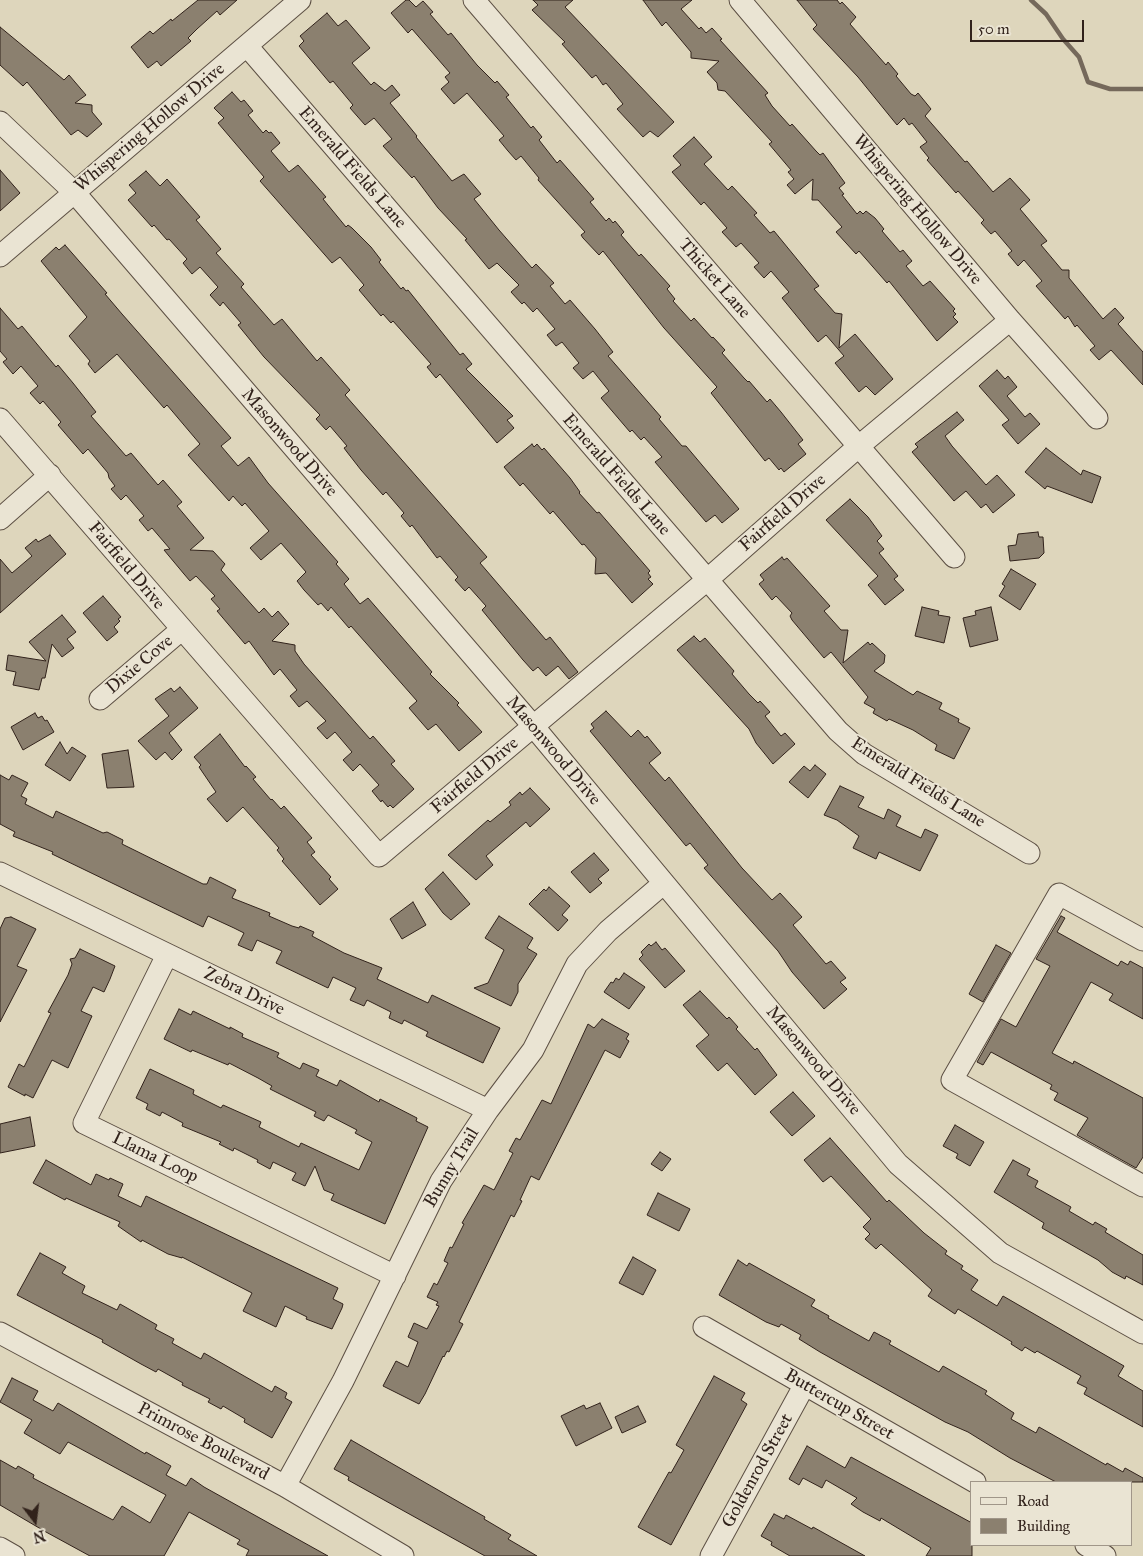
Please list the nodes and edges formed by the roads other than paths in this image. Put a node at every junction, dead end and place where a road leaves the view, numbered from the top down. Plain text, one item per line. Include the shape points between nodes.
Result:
1 (300, 0) edge
2 (474, 0) edge
3 (740, 0) edge
4 (247, 46) junction
5 (0, 122) edge
6 (74, 192) junction
7 (0, 256) edge
8 (1010, 320) junction
9 (1097, 418) dead end
10 (0, 419) edge
11 (859, 446) junction
12 (50, 476) junction
13 (0, 519) edge
14 (954, 557) dead end
15 (707, 580) junction
16 (181, 630) junction
17 (100, 699) dead end
18 (534, 728) junction
19 (1029, 853) dead end
20 (0, 873) edge
21 (664, 884) junction
22 (1143, 940) edge
23 (167, 955) junction
24 (488, 1110) junction
25 (1143, 1186) edge
26 (395, 1276) junction
27 (704, 1327) dead end
28 (1143, 1333) edge
29 (2, 1339) edge
30 (804, 1386) junction
31 (973, 1481) edge
32 (285, 1486) junction
33 (1088, 1546) edge
34 (0, 1548) edge
35 (14, 1556) edge
36 (403, 1556) edge
37 (711, 1556) edge
38 (1106, 1556) edge

1 - 4 street, Whispering Hollow Drive
2 - 11 street, Thicket Lane
3 - 8 street, Whispering Hollow Drive
4 - 6 street, Whispering Hollow Drive
4 - 15 street, Emerald Fields Lane
5 - 6 street, Masonwood Drive
6 - 7 street, Whispering Hollow Drive
6 - 18 street, Masonwood Drive
8 - 9 street, Whispering Hollow Drive
8 - 11 street, Fairfield Drive
10 - 12 street, Fairfield Drive
11 - 14 street, Thicket Lane
11 - 15 street, Fairfield Drive
12 - 13 street
12 - 16 street, Fairfield Drive
15 - 18 street, Fairfield Drive
15 - 19 street, Emerald Fields Lane via 838,731 864,754
16 - 17 street, Dixie Cove
16 - 18 street, Fairfield Drive via 379,856
18 - 21 street, Masonwood Drive
20 - 23 street, Zebra Drive
21 - 24 street, Bunny Trail via 608,931 578,964 533,1050
21 - 28 street, Masonwood Drive via 898,1164 1000,1253
22 - 25 street via 1058,894 952,1080
23 - 24 street, Zebra Drive
23 - 26 street, Llama Loop via 84,1123
24 - 26 street, Bunny Trail via 441,1181
26 - 32 street, Bunny Trail via 343,1381
27 - 30 street, Buttercup Street
29 - 32 street, Primrose Boulevard
30 - 31 street, Buttercup Street
30 - 37 street, Goldenrod Street
32 - 36 street, Primrose Boulevard
33 - 38 street
34 - 35 street

